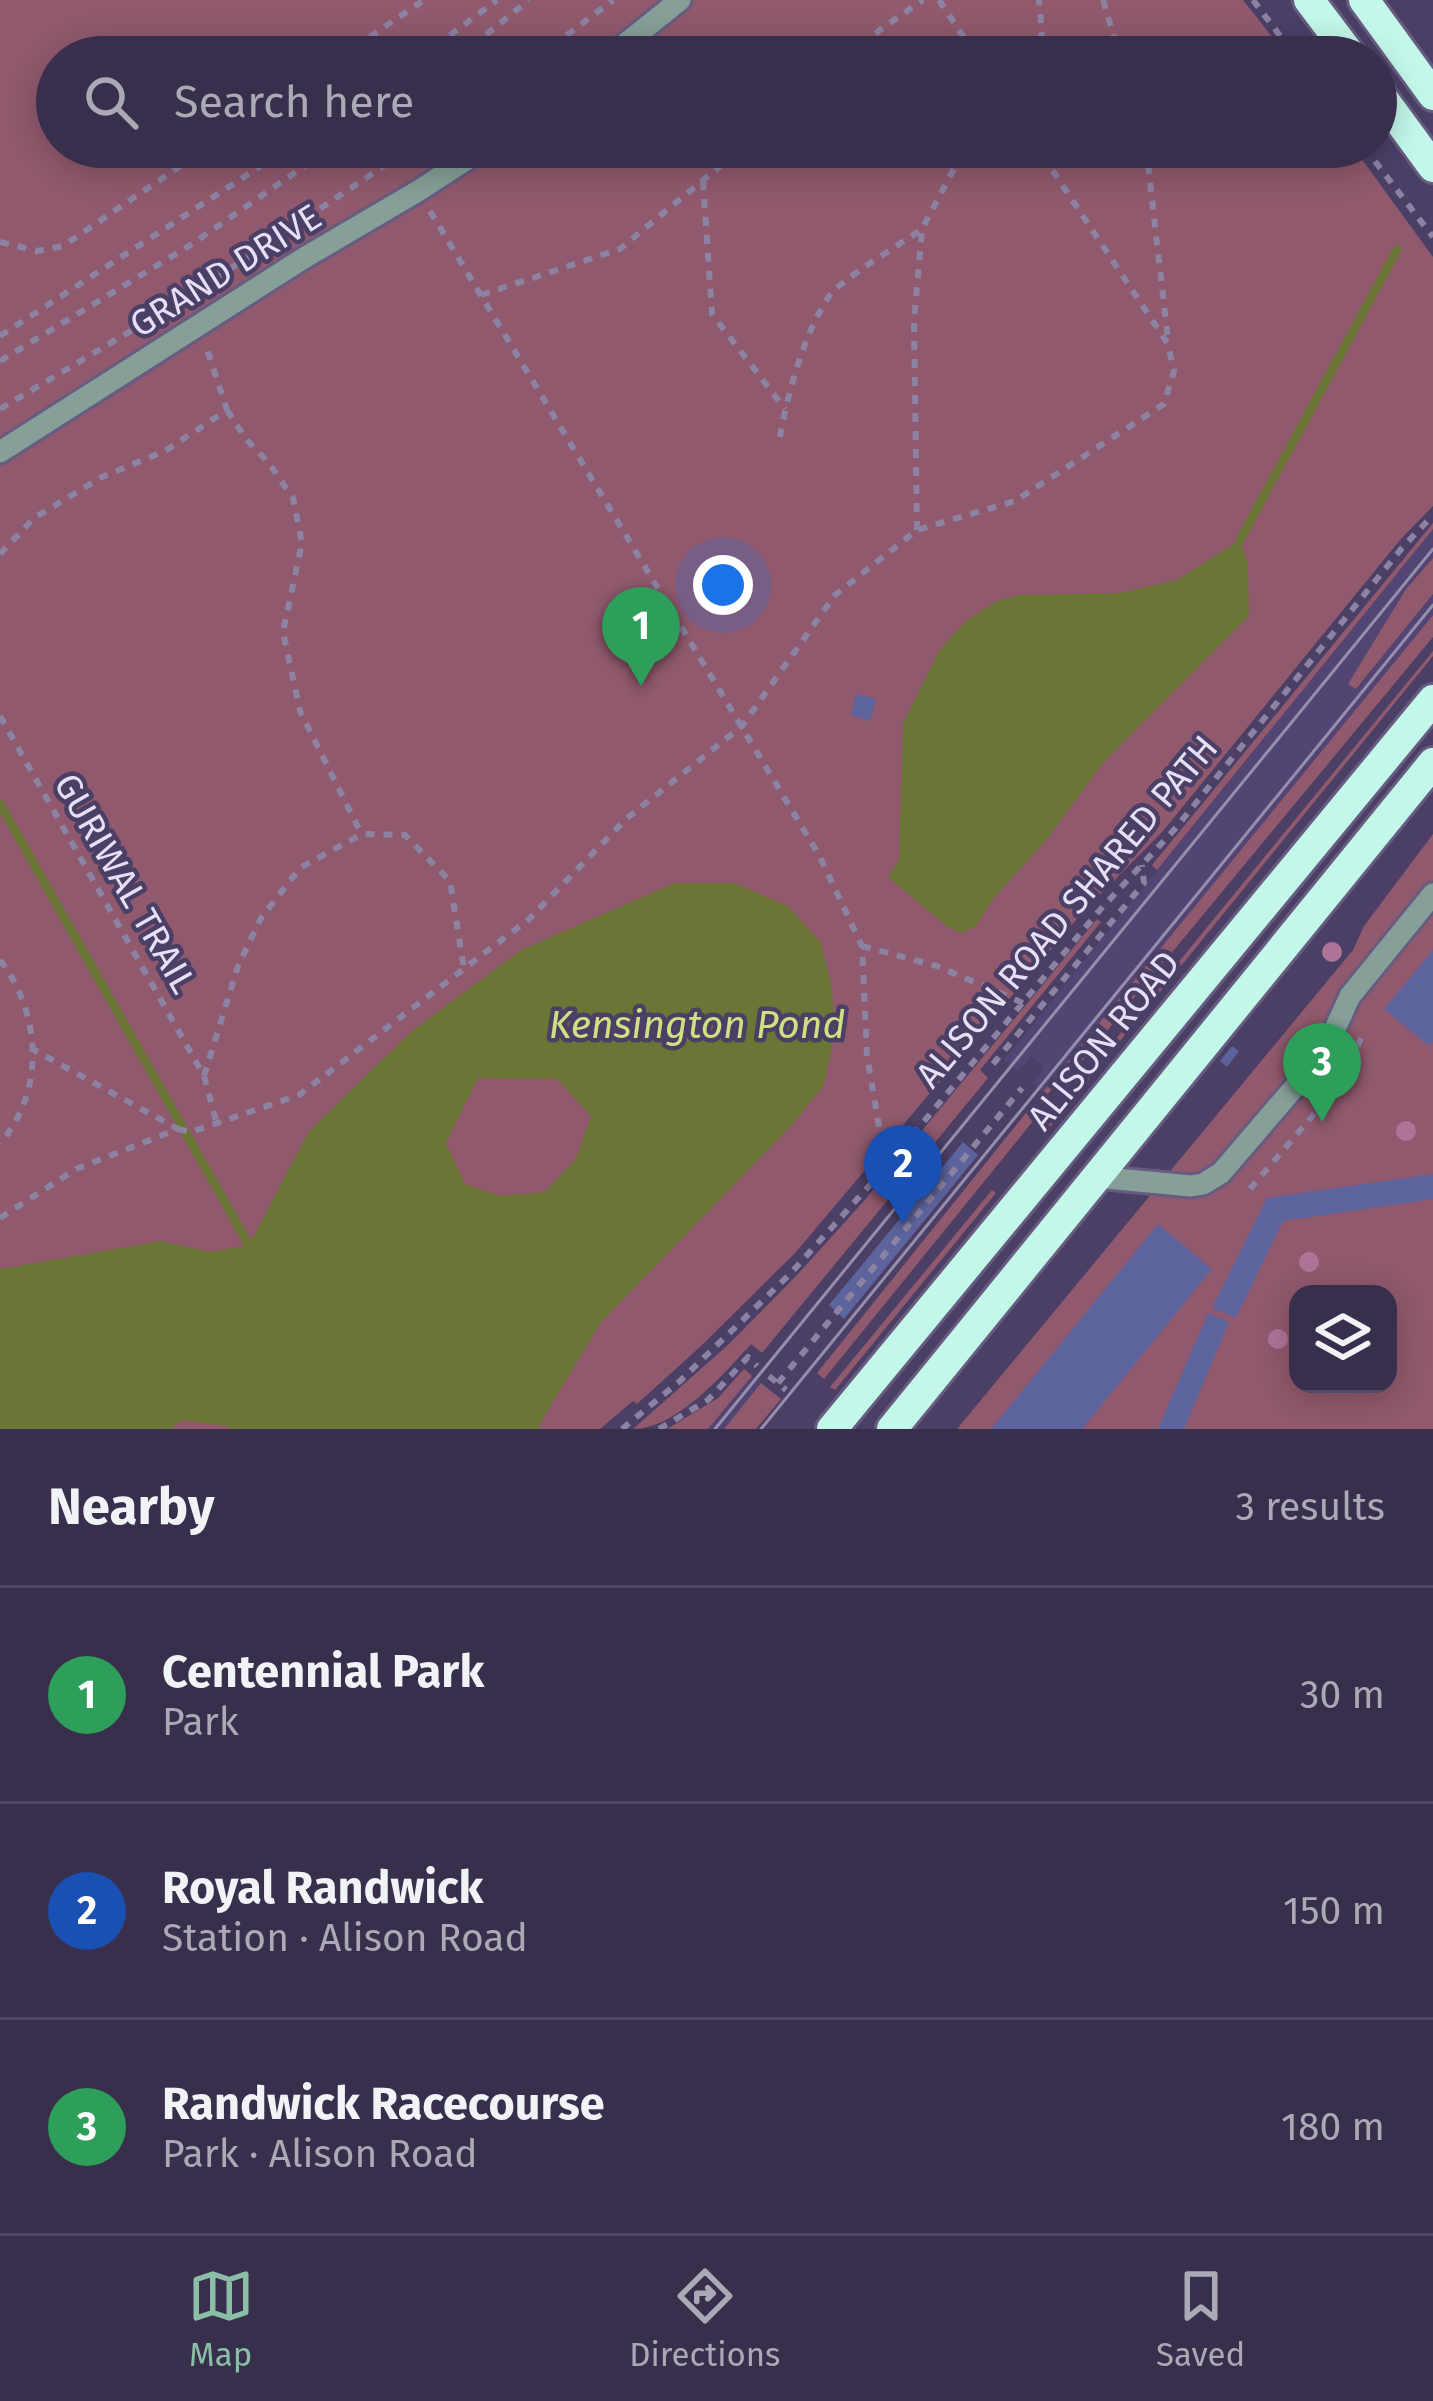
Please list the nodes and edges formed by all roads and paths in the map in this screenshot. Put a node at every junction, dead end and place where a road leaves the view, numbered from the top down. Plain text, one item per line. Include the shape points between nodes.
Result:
1 (424, 0) edge
2 (497, 0) edge
3 (530, 0) edge
4 (613, 0) edge
5 (680, 0) edge
6 (923, 0) edge
7 (939, 0) edge
8 (1040, 0) edge
9 (1103, 0) edge
10 (1253, 0) edge
11 (1309, 0) edge
12 (1364, 0) edge
13 (371, 36) edge
14 (450, 36) edge
15 (485, 36) edge
16 (566, 36) edge
17 (635, 36) edge
18 (872, 36) edge
19 (963, 36) edge
20 (1041, 36) edge
21 (1114, 36) edge
22 (1280, 36) edge
23 (1336, 36) edge
24 (1390, 36) edge
25 (1397, 45) edge
26 (1433, 95) edge
27 (1397, 118) edge
28 (1433, 167) edge
29 (177, 168) edge
30 (258, 168) edge
31 (302, 168) edge
32 (381, 168) edge
33 (454, 168) edge
34 (719, 168) edge
35 (954, 168) edge
36 (1051, 168) edge
37 (1148, 168) edge
38 (1380, 168) edge
39 (703, 182) junction
40 (418, 191) junction
41 (922, 229) junction
42 (1433, 237) edge
43 (0, 242) edge
44 (481, 295) junction
45 (199, 325) junction
46 (0, 336) edge
47 (1168, 344) junction
48 (0, 361) edge
49 (0, 409) edge
50 (785, 409) junction
51 (227, 410) junction
52 (780, 437) dead end
53 (0, 452) edge
54 (1433, 515) edge
55 (917, 530) junction
56 (0, 554) edge
57 (1433, 700) edge
58 (0, 716) edge
59 (742, 726) junction
60 (1433, 763) edge
61 (362, 834) junction
62 (1142, 864) junction
63 (1433, 894) edge
64 (862, 946) junction
65 (0, 960) edge
66 (464, 970) junction
67 (1022, 1003) junction
68 (34, 1050) junction
69 (993, 1064) dead end
70 (204, 1076) junction
71 (1022, 1088) dead end
72 (216, 1121) junction
73 (178, 1129) junction
74 (0, 1144) edge
75 (886, 1167) junction
76 (1096, 1177) junction
77 (0, 1218) edge
78 (757, 1366) dead end
79 (769, 1376) dead end
80 (778, 1383) junction
81 (786, 1390) dead end
82 (622, 1429) edge
83 (659, 1429) edge
84 (832, 1429) edge
85 (892, 1429) edge

1 - 13 path
2 - 14 path
3 - 15 path
4 - 16 path
5 - 17 street
6 - 18 path
7 - 19 path
8 - 20 path
9 - 21 path
10 - 22 path
11 - 23 main road
12 - 24 main road
25 - 26 main road
27 - 28 main road
29 - 43 path via 63,245 37,251
30 - 46 path
31 - 48 path
32 - 49 path
33 - 40 street, GRAND DRIVE
34 - 39 path
35 - 41 path
36 - 47 path
37 - 47 path
38 - 42 path
39 - 44 path via 620,249
39 - 50 path via 712,314
40 - 44 path
40 - 45 street, GRAND DRIVE
41 - 50 path via 831,292
41 - 55 path via 914,322
44 - 59 path
45 - 51 path
45 - 53 street, GRAND DRIVE
47 - 55 path via 1174,371 1164,404 1015,501
50 - 52 path
51 - 56 path via 34,518
51 - 61 path via 293,498 302,544 283,632 287,652 300,711
54 - 62 path, ALISON ROAD SHARED PATH
55 - 59 path via 835,595
57 - 84 main road, ALISON ROAD
58 - 70 path, GURIWAL TRAIL
59 - 64 path
59 - 66 path via 626,819 529,919
60 - 76 main road
61 - 66 path via 405,835 450,881
61 - 70 path, GURIWAL TRAIL via 300,868 261,918
62 - 67 path, ALISON ROAD SHARED PATH
62 - 69 path via 1144,884
63 - 76 street via 1350,995 1317,1060 1222,1173 1191,1186
64 - 67 path via 937,965
64 - 75 path via 867,1056
65 - 68 path via 29,1016
66 - 72 path via 298,1095
67 - 75 path, ALISON ROAD SHARED PATH
68 - 73 path
68 - 74 path via 20,1111
70 - 72 path, GURIWAL TRAIL
71 - 80 path
72 - 73 path
73 - 77 path via 76,1169
75 - 82 path, ALISON ROAD SHARED PATH via 790,1274
76 - 85 main road
78 - 83 path via 748,1358 707,1400
79 - 80 path
80 - 81 path

